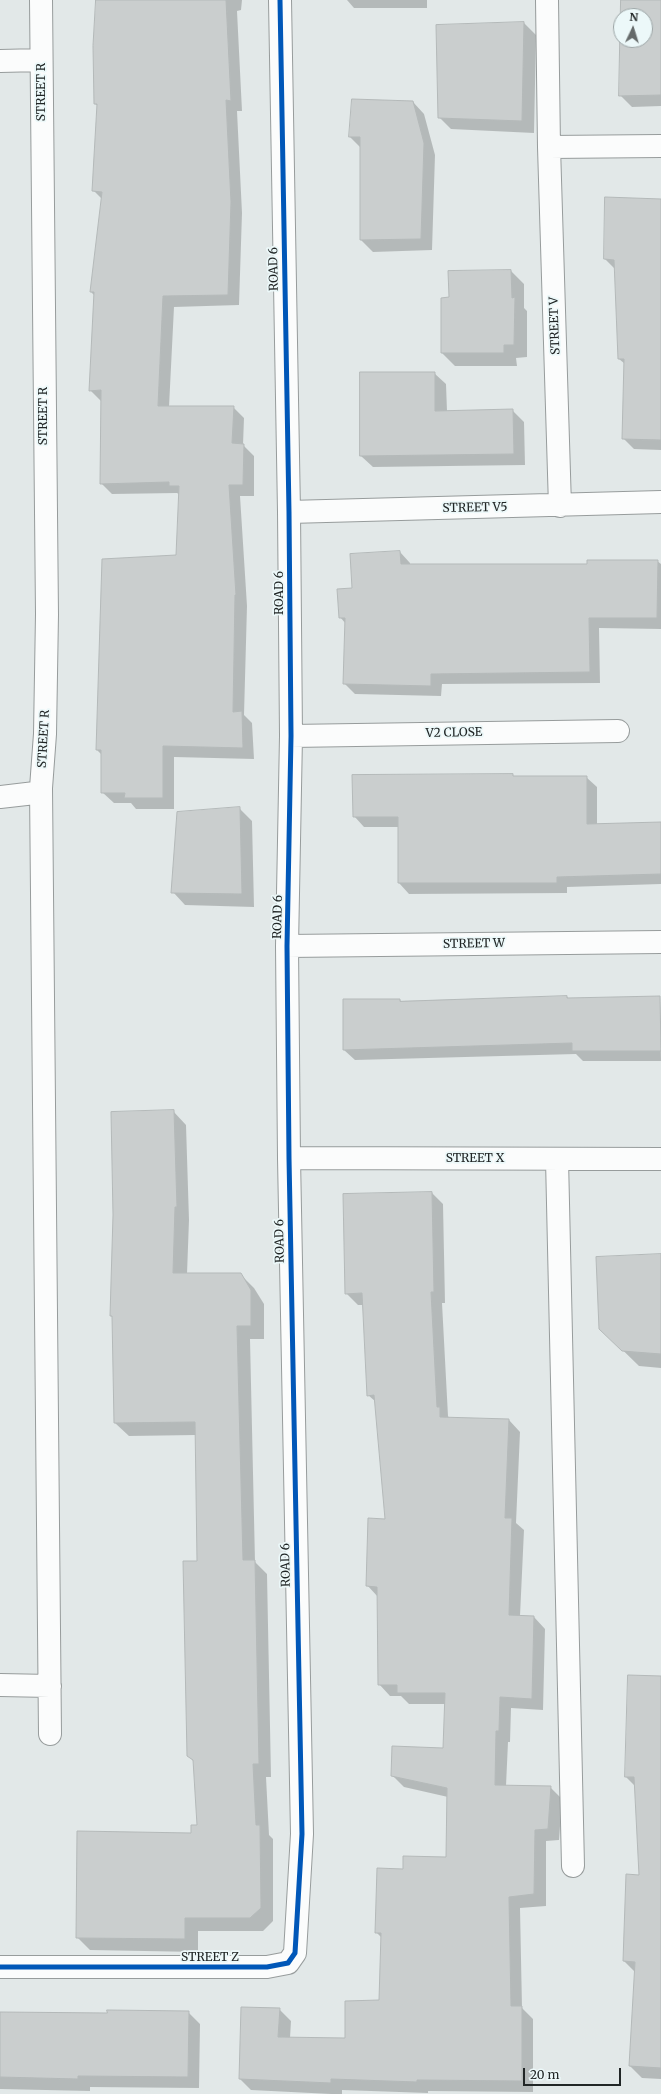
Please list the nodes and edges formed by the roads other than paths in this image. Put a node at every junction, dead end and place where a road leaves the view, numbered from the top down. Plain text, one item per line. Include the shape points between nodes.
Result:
1 (41, 0) edge
2 (280, 0) edge
3 (547, 0) edge
4 (42, 60) junction
5 (0, 61) edge
6 (661, 146) edge
7 (549, 147) junction
8 (661, 502) edge
9 (560, 506) junction
10 (289, 512) junction
11 (618, 731) dead end
12 (291, 736) junction
13 (41, 788) junction
14 (0, 797) edge
15 (661, 942) edge
16 (287, 946) junction
17 (288, 1158) junction
18 (557, 1159) junction
19 (661, 1159) edge
20 (0, 1685) edge
21 (50, 1686) junction
22 (50, 1734) dead end
23 (302, 1834) joint
24 (573, 1866) dead end
25 (0, 1967) edge

1 - 4 street, STREET R
2 - 10 street, ROAD 6
3 - 7 street, STREET V
4 - 5 street
4 - 13 street, STREET R via 47,622 45,734
6 - 7 street
7 - 9 street, STREET V
8 - 9 street, STREET V5
9 - 10 street, STREET V5
10 - 12 street, ROAD 6
11 - 12 street, V2 CLOSE
12 - 16 street, ROAD 6
13 - 14 street via 35,792
13 - 21 street, STREET R
15 - 16 street, STREET W
16 - 17 street, ROAD 6
17 - 18 street, STREET X
17 - 23 street, ROAD 6
18 - 19 street, STREET X
18 - 24 street
20 - 21 street
21 - 22 street, STREET R
23 - 25 street, STREET Z via 295,1953 292,1960 283,1966

